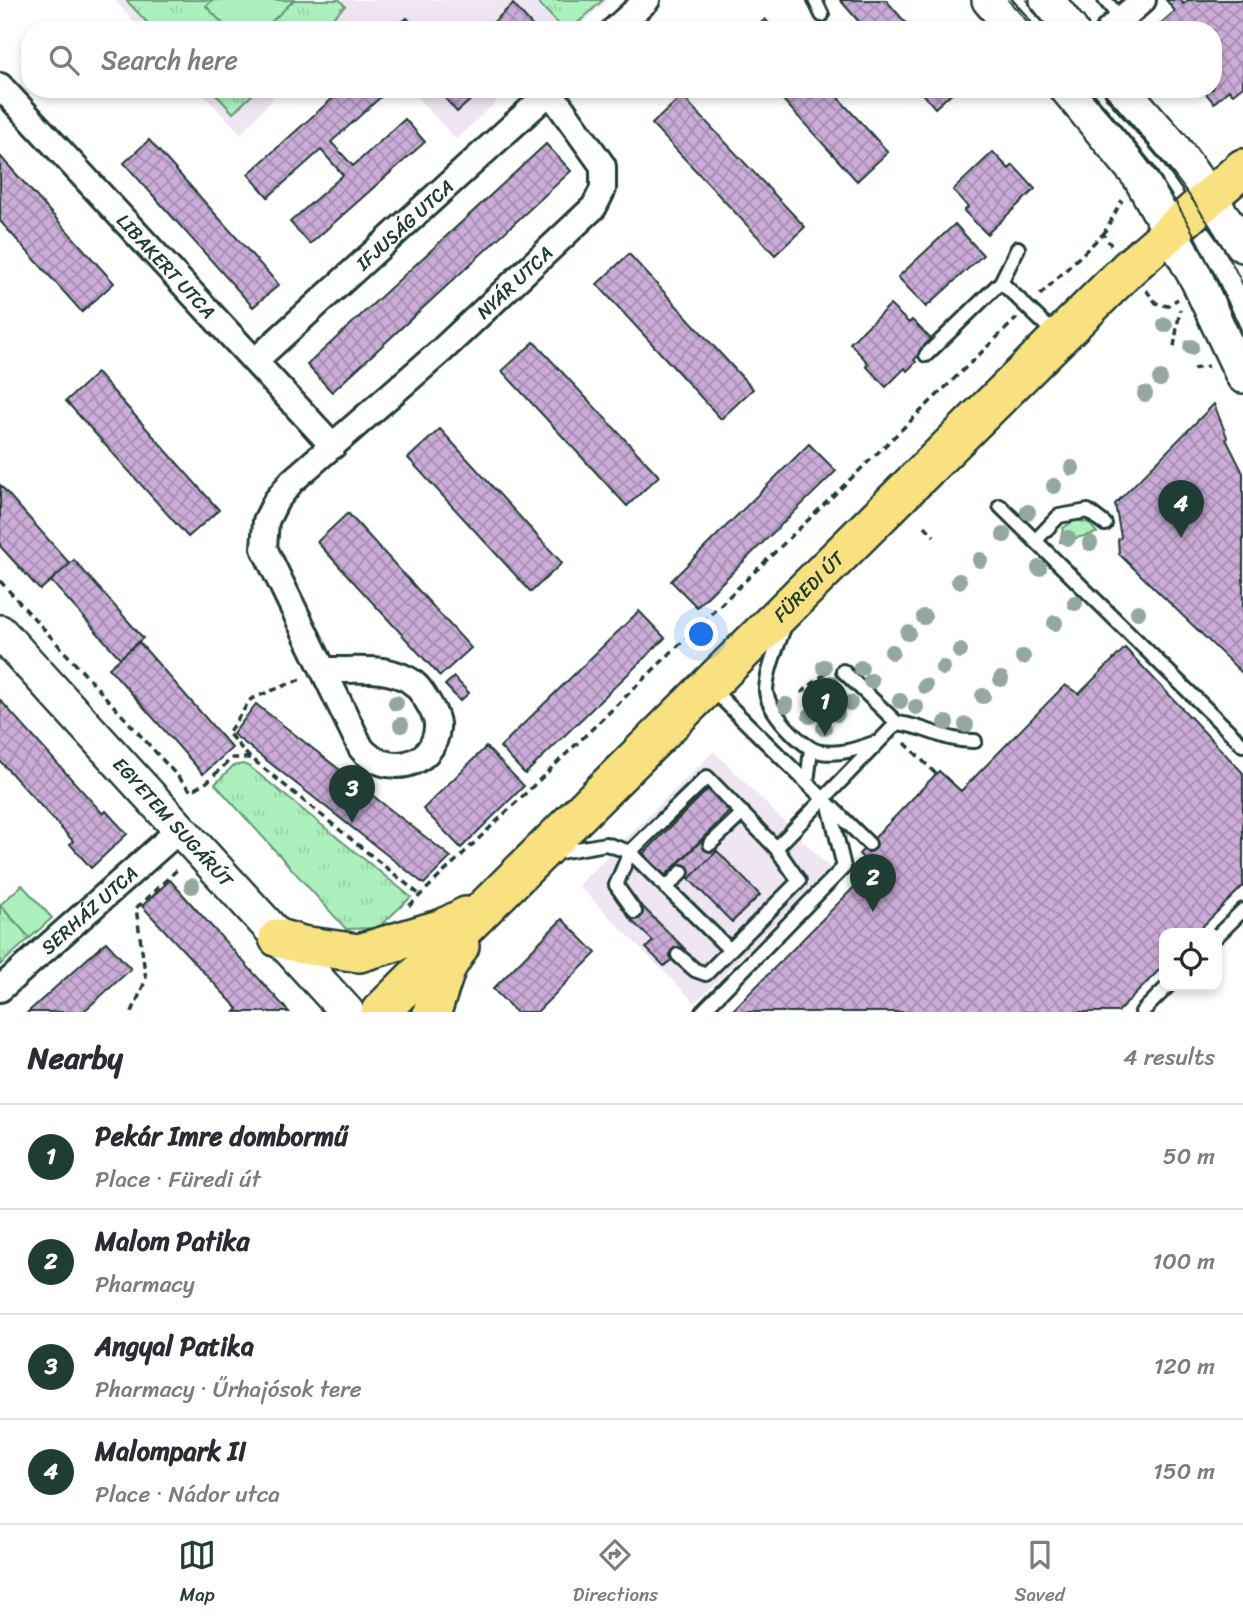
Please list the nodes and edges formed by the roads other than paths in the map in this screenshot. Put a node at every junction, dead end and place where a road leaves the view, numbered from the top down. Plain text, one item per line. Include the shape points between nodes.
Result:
1 (647, 0) edge
2 (815, 0) edge
3 (989, 0) edge
4 (1047, 0) edge
5 (1143, 0) edge
6 (822, 15) dead end
7 (1112, 16) edge
8 (624, 21) edge
9 (1007, 21) edge
10 (1064, 21) edge
11 (0, 86) edge
12 (544, 98) edge
13 (557, 98) edge
14 (1074, 98) edge
15 (1130, 98) edge
16 (1243, 169) edge
17 (1210, 197) junction
18 (1170, 232) junction
19 (1243, 245) edge
20 (1018, 248) dead end
21 (1001, 282) junction
22 (1059, 338) junction
23 (926, 355) dead end
24 (256, 360) junction
25 (1243, 376) edge
26 (333, 446) junction
27 (1000, 506) dead end
28 (1105, 524) dead end
29 (1035, 541) junction
30 (792, 605) junction
31 (0, 632) edge
32 (323, 670) junction
33 (843, 671) road end
34 (709, 685) junction
35 (897, 723) junction
36 (975, 741) dead end
37 (878, 742) junction
38 (1243, 745) edge
39 (811, 749) junction
40 (807, 783) junction
41 (826, 802) junction
42 (746, 817) junction
43 (188, 840) junction
44 (869, 844) dead end
45 (710, 845) dead end
46 (776, 848) junction
47 (630, 852) junction
48 (537, 856) junction
49 (682, 872) dead end
50 (666, 888) junction
51 (485, 906) junction
52 (1243, 910) edge
53 (635, 912) dead end
54 (1222, 931) edge
55 (278, 938) junction
56 (730, 950) junction
57 (678, 955) dead end
58 (0, 989) edge
59 (1163, 991) edge
60 (347, 1012) edge
61 (380, 1012) edge
62 (432, 1012) edge
63 (702, 1012) edge
64 (1142, 1012) edge

1 - 8 street
2 - 6 lane
3 - 9 street
4 - 10 street
5 - 7 street
11 - 24 street, LIBAKERT UTCA
12 - 24 street, IFJUSÁG UTCA
13 - 26 street, NYÁR UTCA via 603,166 603,189 594,207
14 - 18 street via 1139,176
15 - 17 street
16 - 17 main road, FÜREDI ÚT
17 - 18 main road, FÜREDI ÚT
17 - 19 street
18 - 22 main road, FÜREDI ÚT
18 - 25 street
20 - 21 lane
21 - 22 lane
21 - 23 lane
22 - 30 main road, FÜREDI ÚT
24 - 26 street, LIBAKERT UTCA
26 - 32 street, NYÁR UTCA via 292,481 276,502 266,521 264,548
27 - 29 lane
28 - 29 lane via 1088,511 1059,516
29 - 38 lane
30 - 34 main road, FÜREDI ÚT
30 - 39 lane via 766,692 778,718
31 - 43 street, EGYETEM SUGÁRÚT
32 - 32 street, NYÁR UTCA via 369,758 391,767 426,754 438,726 435,713 416,685 402,676 375,670
33 - 35 lane
34 - 40 lane
34 - 48 main road, FÜREDI ÚT
35 - 36 lane via 957,741
35 - 37 lane
37 - 39 lane via 847,752
37 - 41 lane
39 - 40 lane
40 - 41 lane
41 - 44 lane
41 - 46 lane
41 - 63 lane via 844,867
42 - 45 lane via 720,828
42 - 46 lane
42 - 47 lane via 707,777 653,837
43 - 55 street, EGYETEM SUGÁRÚT
43 - 58 street, SERHÁZ UTCA
46 - 56 lane via 799,881
47 - 48 lane via 606,844
47 - 50 lane
47 - 53 lane via 616,885
48 - 51 main road, FÜREDI ÚT
49 - 50 lane
50 - 56 lane
51 - 55 main road via 443,928 359,953
51 - 61 main road, FÜREDI ÚT
51 - 62 main road via 447,967
52 - 54 lane
55 - 60 street, EGYETEM SUGÁRÚT
56 - 57 lane via 706,974
59 - 64 lane

